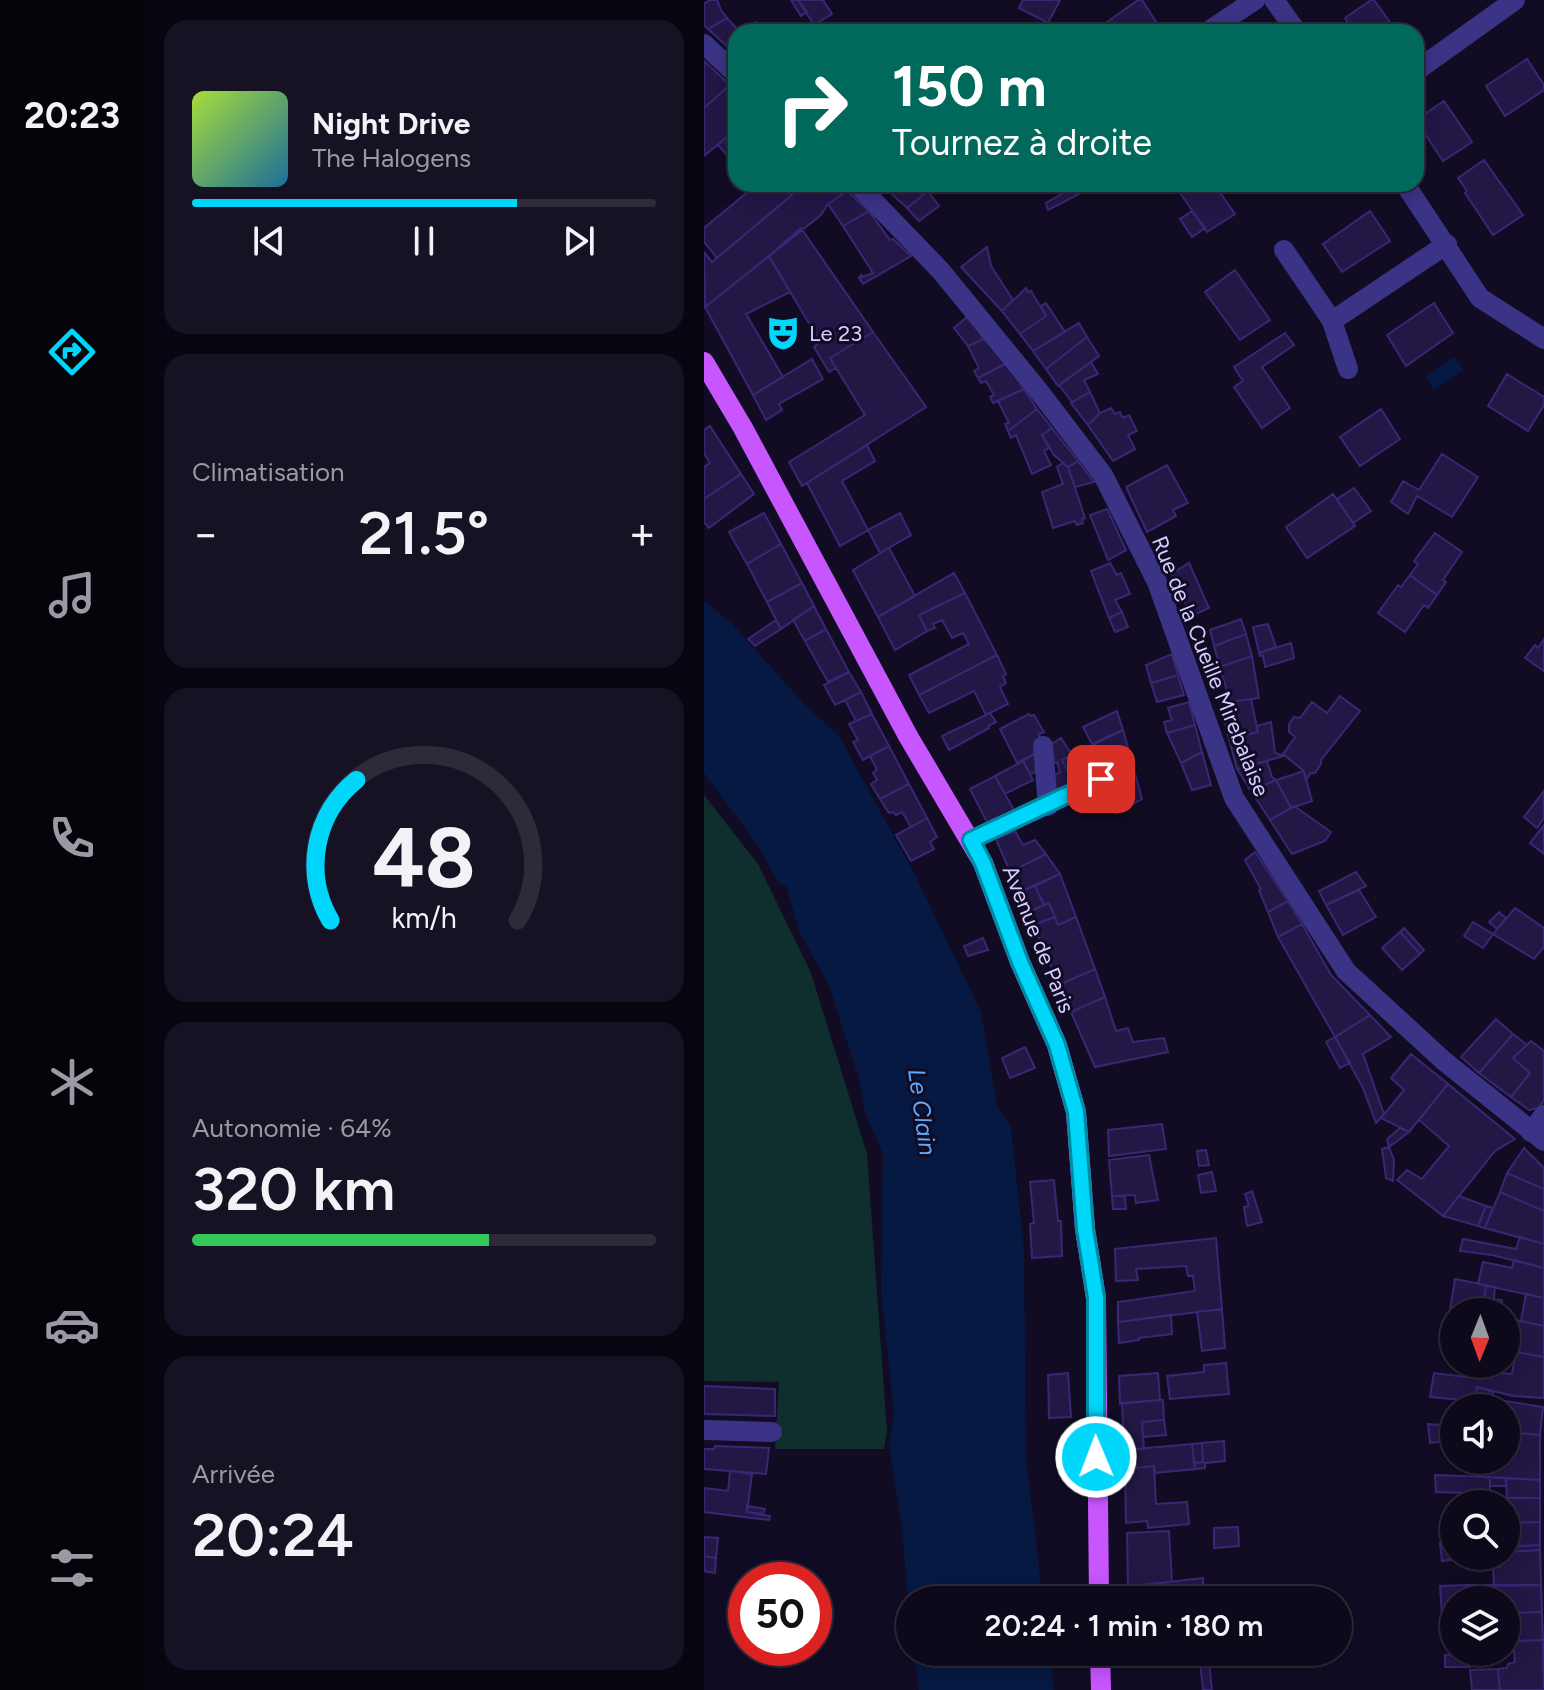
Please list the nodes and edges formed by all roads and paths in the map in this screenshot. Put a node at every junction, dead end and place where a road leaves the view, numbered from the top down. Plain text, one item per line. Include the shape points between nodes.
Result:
1 (1255, 0) edge
2 (1274, 0) edge
3 (1515, 0) edge
4 (1219, 24) edge
5 (1291, 24) edge
6 (704, 44) edge
7 (1424, 65) edge
8 (728, 66) edge
9 (865, 192) edge
10 (1411, 192) edge
11 (1447, 244) junction
12 (1284, 250) dead end
13 (1332, 321) junction
14 (1544, 339) edge
15 (704, 362) edge
16 (1348, 369) dead end
17 (1043, 746) dead end
18 (1101, 779) dead end
19 (1048, 806) junction
20 (971, 840) junction
21 (1544, 1115) edge
22 (1538, 1136) edge
23 (704, 1430) edge
24 (772, 1432) dead end
25 (1099, 1586) edge
26 (1100, 1666) edge
27 (1101, 1690) edge

1 - 4 street
2 - 5 street
3 - 7 street
6 - 8 street
9 - 22 street, Rue de la Cueille Mirebalaise via 941,271 1103,475 1157,582 1234,798 1346,971 1444,1061
10 - 11 street
11 - 13 street
11 - 14 street via 1480,298
12 - 13 street
13 - 16 street
15 - 20 main road, Avenue de Paris via 908,736
17 - 19 street
18 - 19 street
19 - 20 street
20 - 25 main road, Avenue de Paris via 1057,1045 1076,1112 1096,1298
21 - 22 street
23 - 24 street
26 - 27 main road

